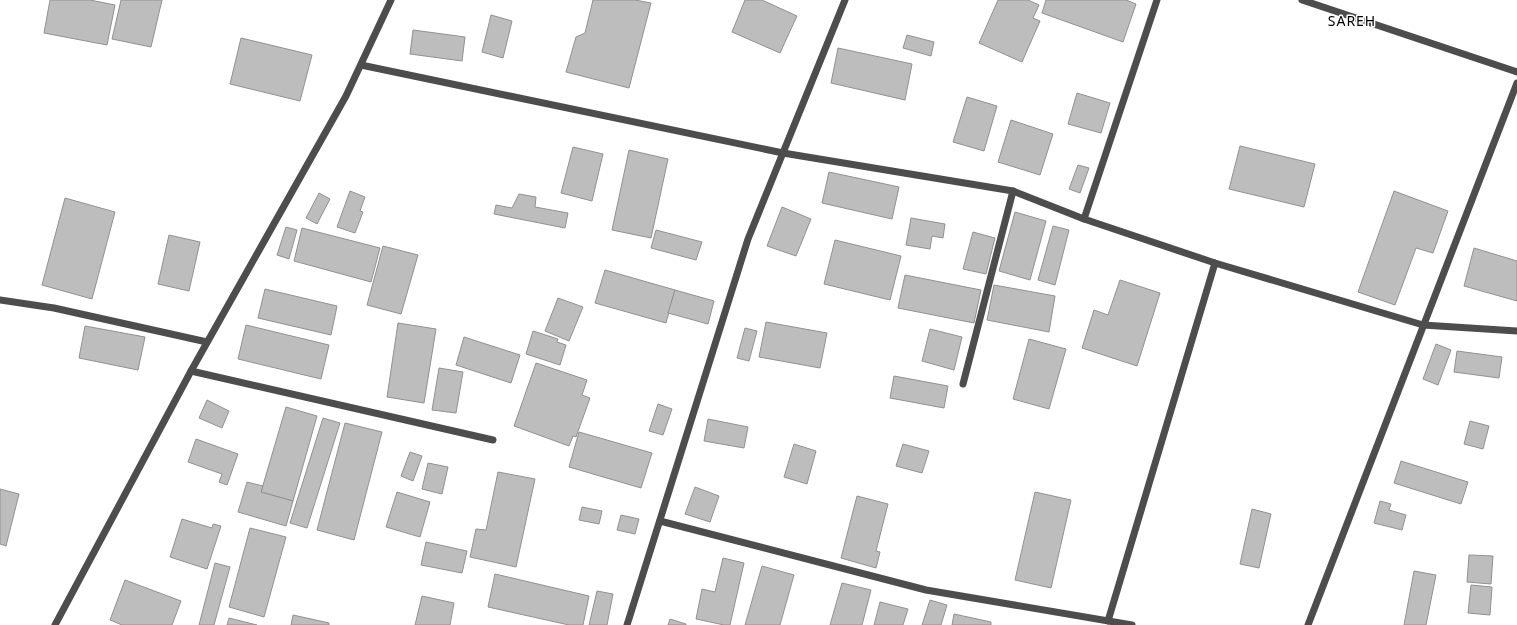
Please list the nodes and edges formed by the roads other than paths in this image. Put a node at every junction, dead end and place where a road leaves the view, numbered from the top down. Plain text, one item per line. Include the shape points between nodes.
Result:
1 (391, 0) edge
2 (845, 0) edge
3 (1157, 0) edge
4 (1302, 0) edge
5 (361, 65) junction
6 (1517, 72) edge
7 (1517, 83) edge
8 (782, 153) junction
9 (1013, 192) junction
10 (1084, 219) junction
11 (1216, 263) junction
12 (0, 300) edge
13 (1423, 325) junction
14 (1517, 331) edge
15 (207, 342) junction
16 (190, 371) junction
17 (963, 384) dead end
18 (493, 440) dead end
19 (660, 521) junction
20 (1108, 621) junction
21 (55, 625) edge
22 (628, 625) edge
23 (1132, 625) edge
24 (1308, 625) edge

1 - 5 street
2 - 8 street
3 - 10 street
4 - 6 street
5 - 8 street
5 - 15 street
7 - 13 street
8 - 9 street
8 - 19 street via 748,239
9 - 10 street
9 - 17 street
10 - 11 street
11 - 13 street
11 - 20 street
12 - 15 street via 54,308
13 - 14 street
13 - 24 street
15 - 16 street
16 - 18 street
16 - 21 street
19 - 20 street via 926,590
19 - 22 street
20 - 23 street

